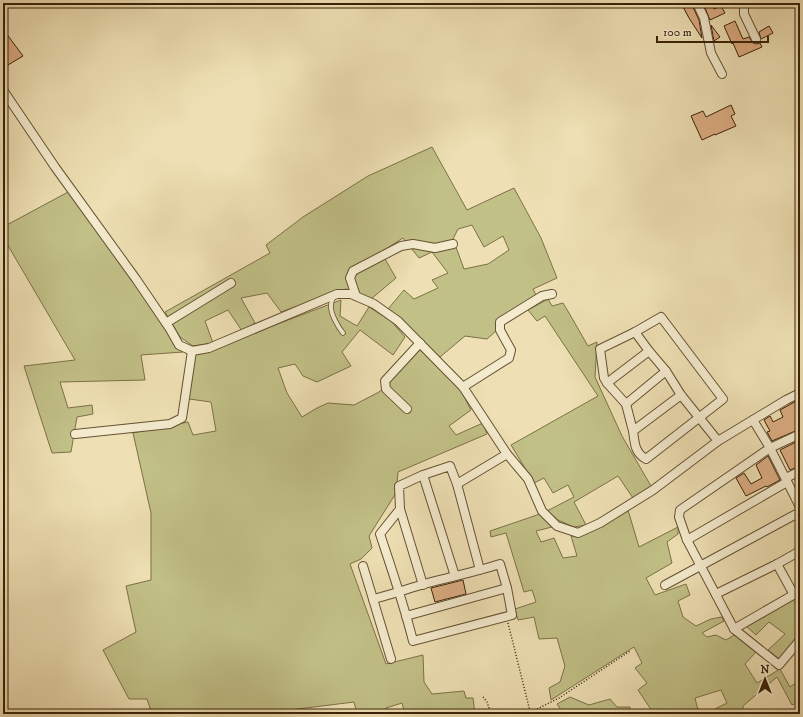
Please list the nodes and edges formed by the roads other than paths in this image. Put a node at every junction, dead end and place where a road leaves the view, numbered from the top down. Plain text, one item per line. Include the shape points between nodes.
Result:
1 (698, 3) edge
2 (744, 3) edge
3 (756, 39) dead end
4 (722, 74) dead end
5 (3, 90) edge
6 (452, 244) dead end
7 (232, 283) dead end
8 (552, 294) dead end
9 (334, 295) junction
10 (356, 296) junction
11 (166, 323) junction
12 (635, 332) junction
13 (343, 333) dead end
14 (420, 343) junction
15 (192, 351) junction
16 (650, 351) junction
17 (666, 371) junction
18 (607, 383) junction
19 (464, 387) junction
20 (800, 393) edge
21 (681, 395) junction
22 (626, 404) junction
23 (407, 409) dead end
24 (700, 417) junction
25 (753, 420) junction
26 (633, 431) junction
27 (75, 434) dead end
28 (800, 434) edge
29 (718, 441) junction
30 (770, 448) junction
31 (507, 454) junction
32 (800, 471) edge
33 (423, 475) junction
34 (787, 480) junction
35 (457, 484) junction
36 (799, 502) edge
37 (400, 509) junction
38 (800, 512) edge
39 (687, 540) junction
40 (800, 551) edge
41 (777, 564) junction
42 (363, 566) dead end
43 (700, 566) junction
44 (480, 570) junction
45 (455, 576) junction
46 (423, 585) junction
47 (665, 585) dead end
48 (507, 588) junction
49 (399, 592) junction
50 (797, 593) edge
51 (716, 594) junction
52 (373, 600) junction
53 (406, 616) junction
54 (734, 629) junction
55 (800, 640) edge
56 (391, 659) dead end

1 - 4 street via 712,53
2 - 3 street via 744,14
5 - 11 street
6 - 10 street via 436,248 413,244 401,246 353,271 350,278
7 - 11 street
8 - 19 street via 542,296 500,322 500,330 511,350 509,358
9 - 10 street
9 - 13 lane via 332,313
9 - 15 street via 209,348
10 - 14 street via 398,320
11 - 15 street via 179,345
12 - 16 street
12 - 18 street via 600,349
12 - 24 street via 661,317 723,399
14 - 19 street
14 - 23 street via 385,381 386,389
15 - 27 street via 182,418 170,424
16 - 17 street
16 - 18 street
17 - 21 street
17 - 22 street
18 - 22 street
19 - 31 street
20 - 25 street
21 - 24 street
21 - 26 street
22 - 26 street
24 - 26 street via 646,459 636,449
24 - 29 street
25 - 29 street
25 - 30 street
28 - 30 street
29 - 31 street via 653,490 600,523 578,533 558,526 542,511 528,479
30 - 34 street
30 - 39 street via 680,510 679,517
31 - 35 street
32 - 34 street
33 - 35 street via 450,466
33 - 37 street via 399,486
33 - 45 street
34 - 36 street
34 - 39 street
35 - 44 street
37 - 46 street
37 - 49 street via 380,534
38 - 43 street
39 - 43 street
40 - 41 street
41 - 50 street
41 - 51 street
42 - 52 street
43 - 47 street
43 - 51 street
44 - 45 street
44 - 48 street via 500,564
45 - 46 street
46 - 49 street
48 - 53 street
48 - 53 street via 512,615 506,617 413,641
49 - 52 street
49 - 53 street
50 - 54 street
51 - 54 street
52 - 56 street
54 - 55 street via 778,665

